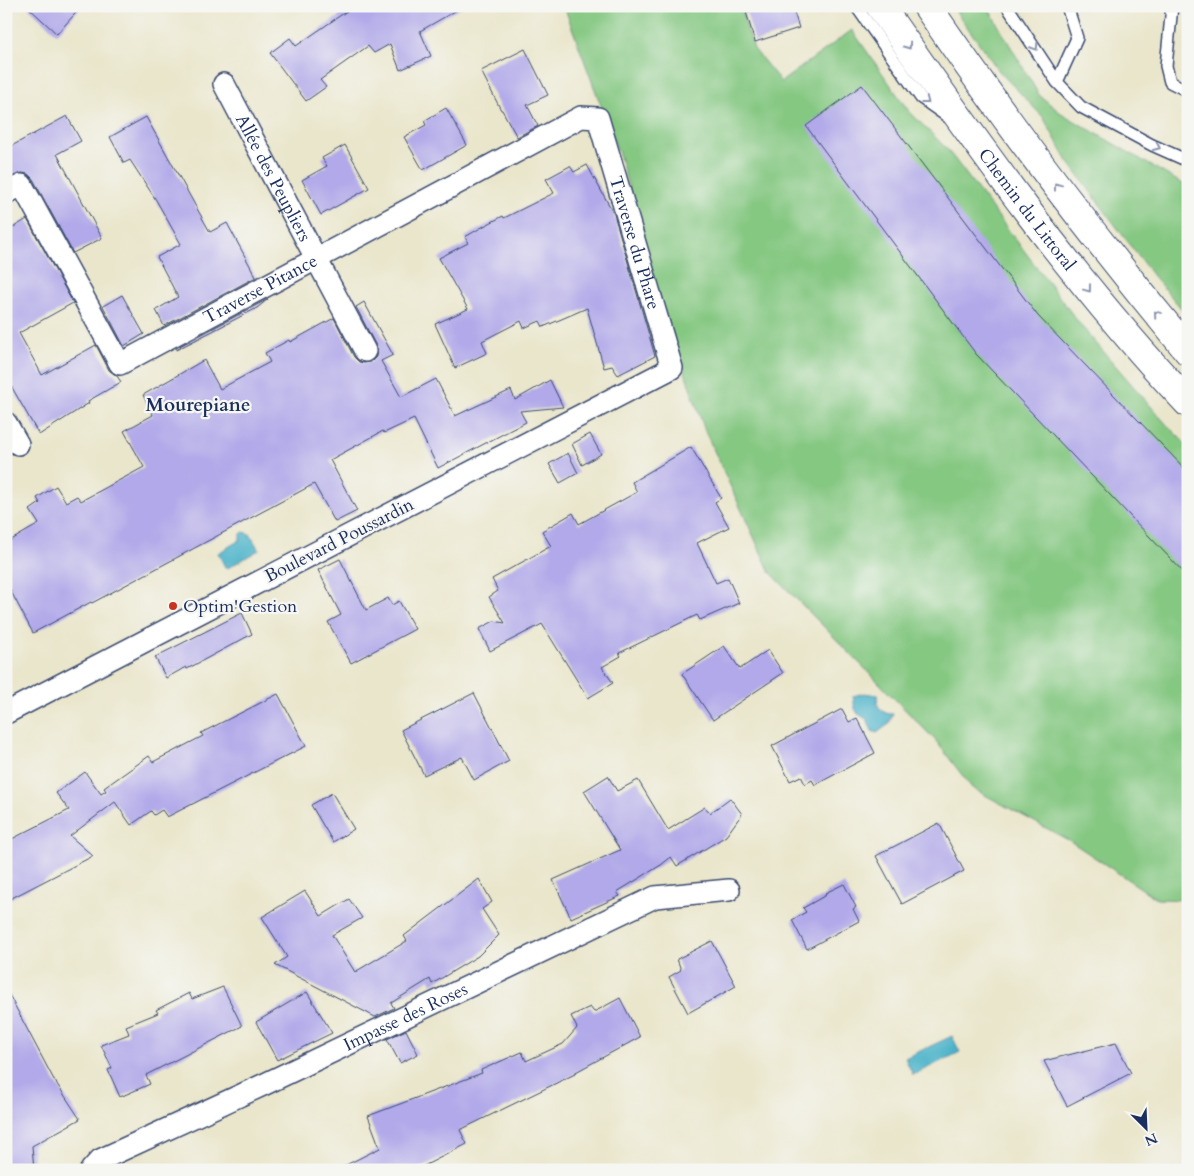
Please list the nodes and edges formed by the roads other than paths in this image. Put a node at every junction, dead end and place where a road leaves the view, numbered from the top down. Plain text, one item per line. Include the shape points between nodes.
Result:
1 (856, 6) edge
2 (880, 6) edge
3 (927, 6) edge
4 (1008, 6) edge
5 (1067, 6) edge
6 (1172, 6) edge
7 (1057, 82) junction
8 (224, 84) dead end
9 (1188, 91) edge
10 (598, 118) joint
11 (968, 132) junction
12 (1188, 162) edge
13 (6, 193) edge
14 (316, 259) junction
15 (366, 351) dead end
16 (1188, 351) edge
17 (672, 368) joint
18 (1188, 403) edge
19 (6, 423) edge
20 (18, 444) dead end
21 (6, 713) edge
22 (729, 890) dead end
23 (91, 1170) edge

1 -> 11 lane via 921,98
2 -> 11 main road, Chemin du Littoral
16 -> 3 main road via 1124,275 982,88
4 -> 7 lane
5 - 7 lane via 1077,38
6 - 9 lane via 1166,66 1170,82
7 -> 12 lane via 1081,107
8 - 14 street, Allée des Peupliers
10 - 14 street, Traverse Pitance via 581,117
10 - 17 street, Traverse du Phare
11 -> 18 main road, Chemin du Littoral via 1093,296
13 - 14 street, Traverse Pitance via 22,185 120,364
14 - 15 street, Allée des Peupliers
17 - 21 street, Boulevard Poussardin
19 - 20 street
22 - 23 street, Impasse des Roses via 655,897 300,1068 100,1160

